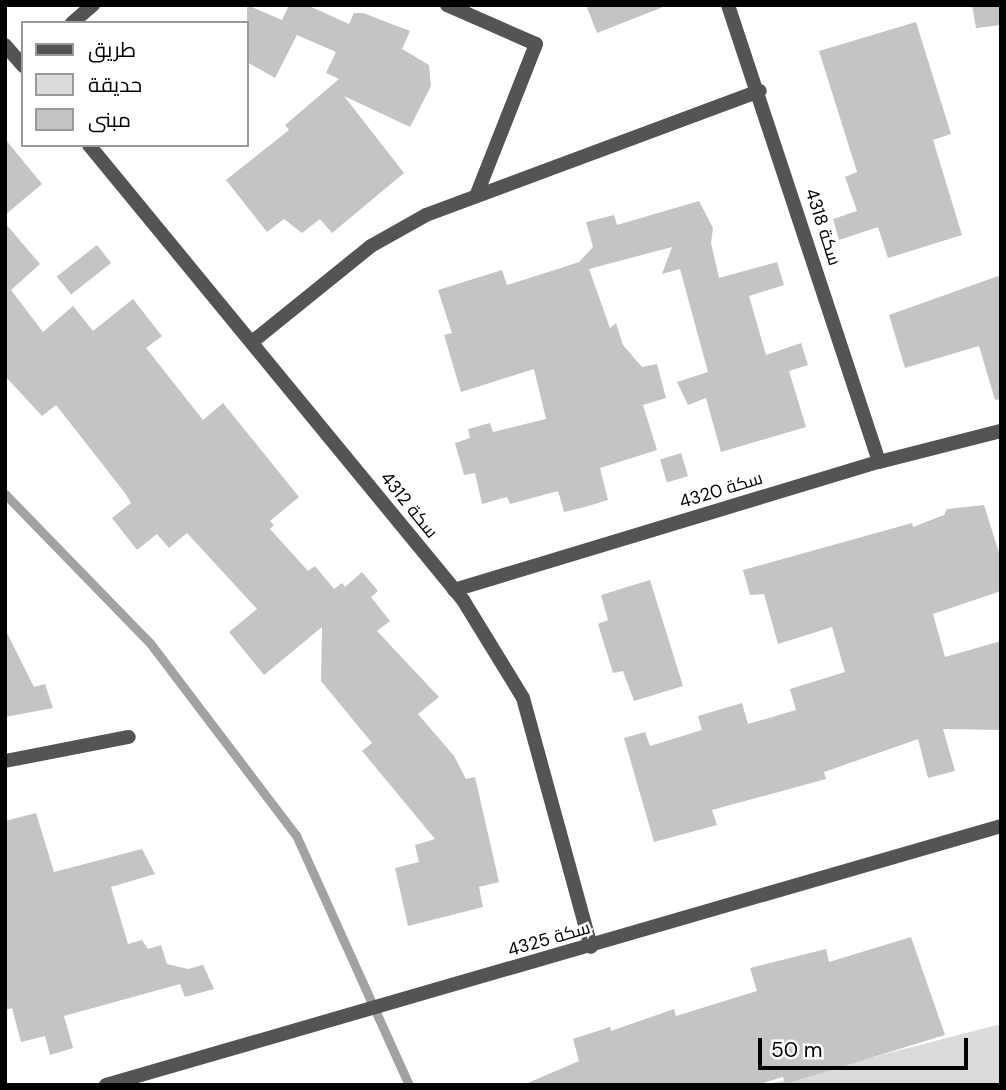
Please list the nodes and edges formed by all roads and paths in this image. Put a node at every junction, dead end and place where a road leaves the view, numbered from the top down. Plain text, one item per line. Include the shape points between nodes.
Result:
1 (93, 5) edge
2 (447, 5) edge
3 (728, 5) edge
4 (74, 21) edge
5 (5, 45) edge
6 (21, 63) edge
7 (760, 91) junction
8 (91, 147) edge
9 (477, 194) junction
10 (252, 342) junction
11 (1001, 430) edge
12 (878, 462) junction
13 (454, 590) junction
14 (129, 737) dead end
15 (5, 761) edge
16 (1001, 826) edge
17 (591, 947) junction
18 (106, 1085) edge

1 - 4 street
2 - 9 street via 536,44
3 - 7 street, سكة 4318
5 - 6 street
7 - 9 street
7 - 12 street, سكة 4318
8 - 10 street, سكة 4312
9 - 10 street via 370,246
10 - 13 street, سكة 4312
11 - 12 street, سكة 4320
12 - 13 street, سكة 4320
13 - 17 street, سكة 4312 via 523,698
14 - 15 street
16 - 17 street, سكة 4325
17 - 18 street, سكة 4325

